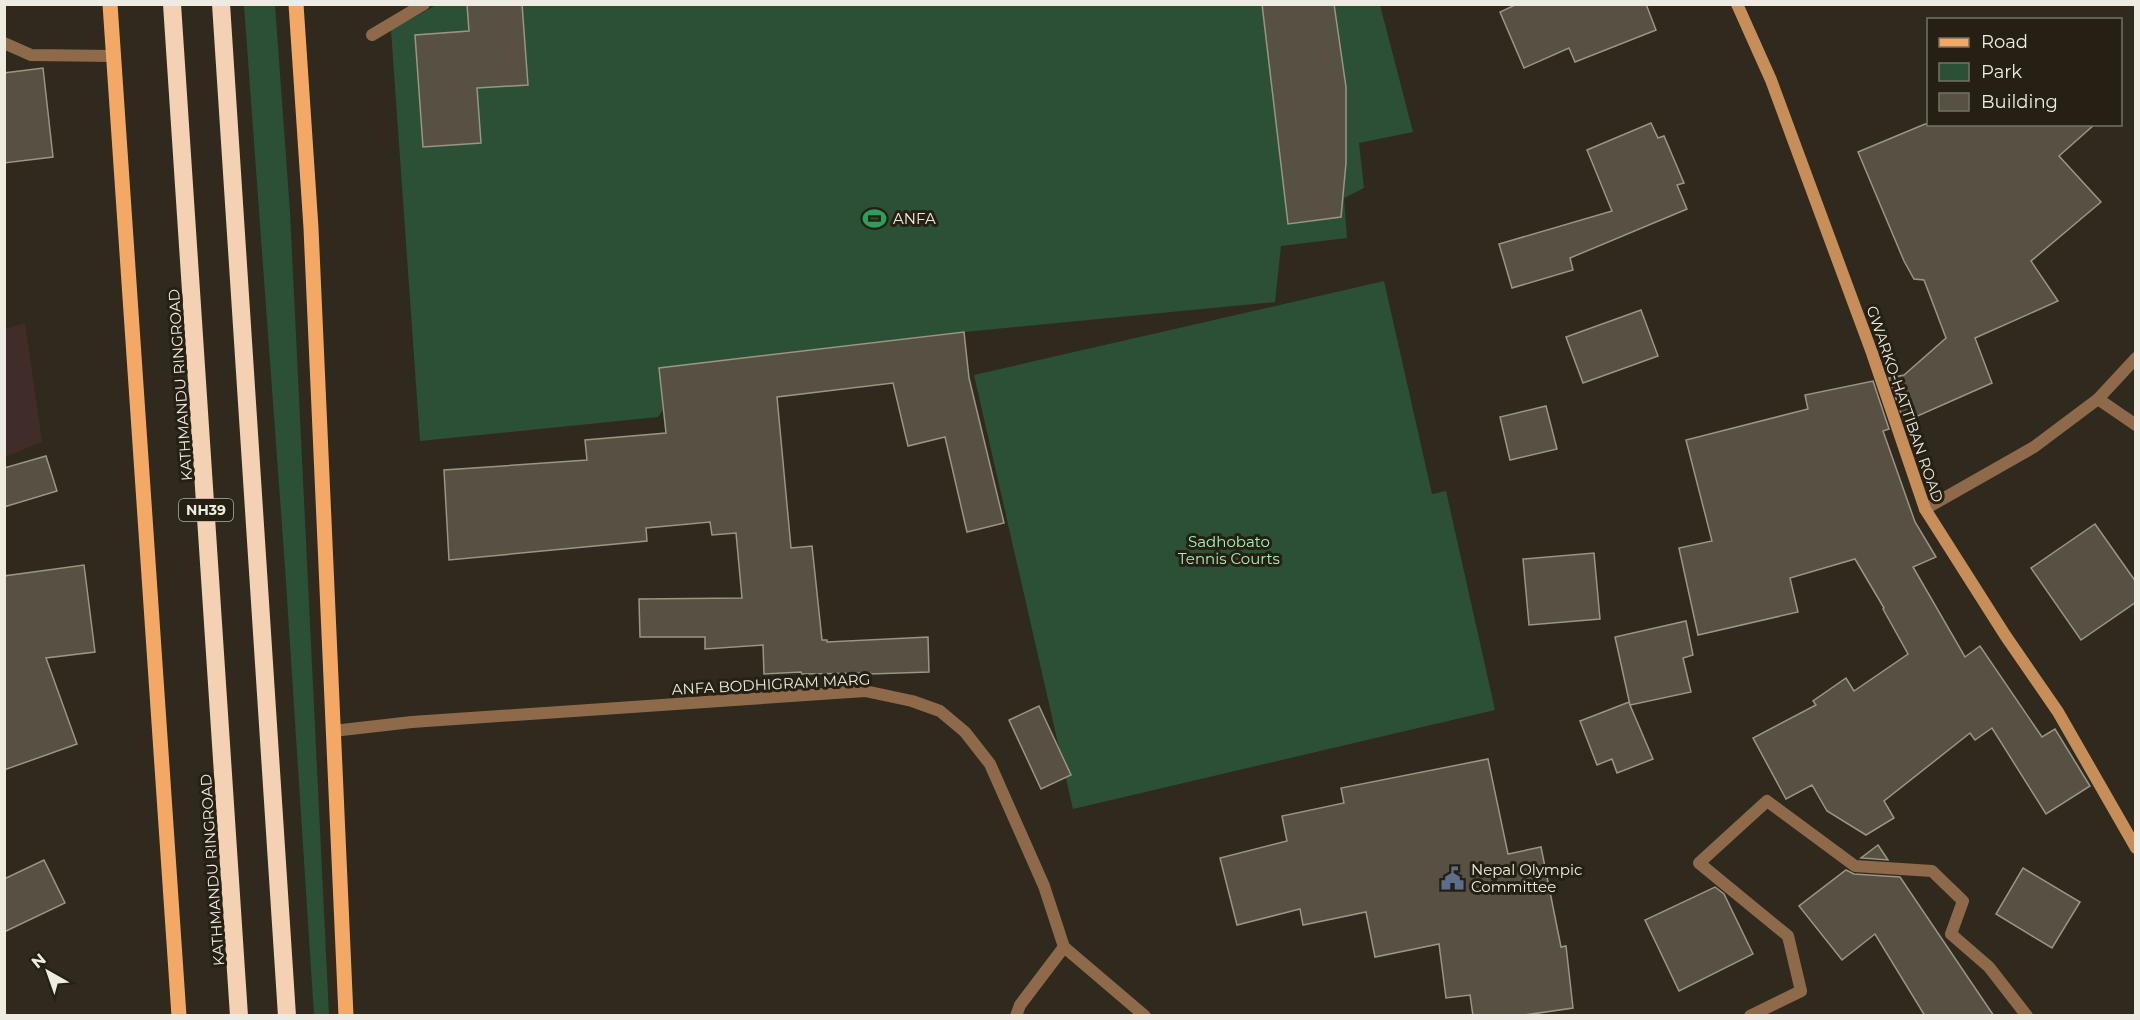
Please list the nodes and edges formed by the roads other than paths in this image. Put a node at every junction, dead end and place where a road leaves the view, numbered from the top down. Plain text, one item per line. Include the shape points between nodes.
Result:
1 (110, 4) edge
2 (172, 4) edge
3 (221, 4) edge
4 (296, 4) edge
5 (424, 4) edge
6 (1737, 4) edge
7 (372, 35) dead end
8 (4, 43) edge
9 (114, 56) junction
10 (2136, 358) edge
11 (2098, 399) junction
12 (2136, 425) edge
13 (1925, 509) junction
14 (333, 732) junction
15 (2136, 848) edge
16 (1064, 947) junction
17 (179, 1016) edge
18 (239, 1016) edge
19 (287, 1016) edge
20 (346, 1016) edge
21 (1016, 1016) edge
22 (1145, 1016) edge
23 (1750, 1016) edge
24 (2027, 1016) edge

1 - 9 main road
2 - 18 highway, KATHMANDU RINGROAD / NH39
3 - 19 highway, NH39
4 - 14 main road via 311,228
5 - 7 street
6 - 13 main road, GWARKO-HATTIBAN ROAD via 1771,80
8 - 9 street via 32,55
9 - 17 main road
10 - 11 street
11 - 12 street
11 - 13 street via 2034,447
13 - 15 main road, GWARKO-HATTIBAN ROAD via 2058,712
14 - 16 street, ANFA BODHIGRAM MARG via 412,722 865,691 912,701 940,711 965,732 990,764 1044,886
14 - 20 main road
16 - 21 street
16 - 22 street
23 - 24 street via 1801,991 1788,936 1700,863 1767,801 1855,866 1932,871 1964,901 1951,934 1989,967

